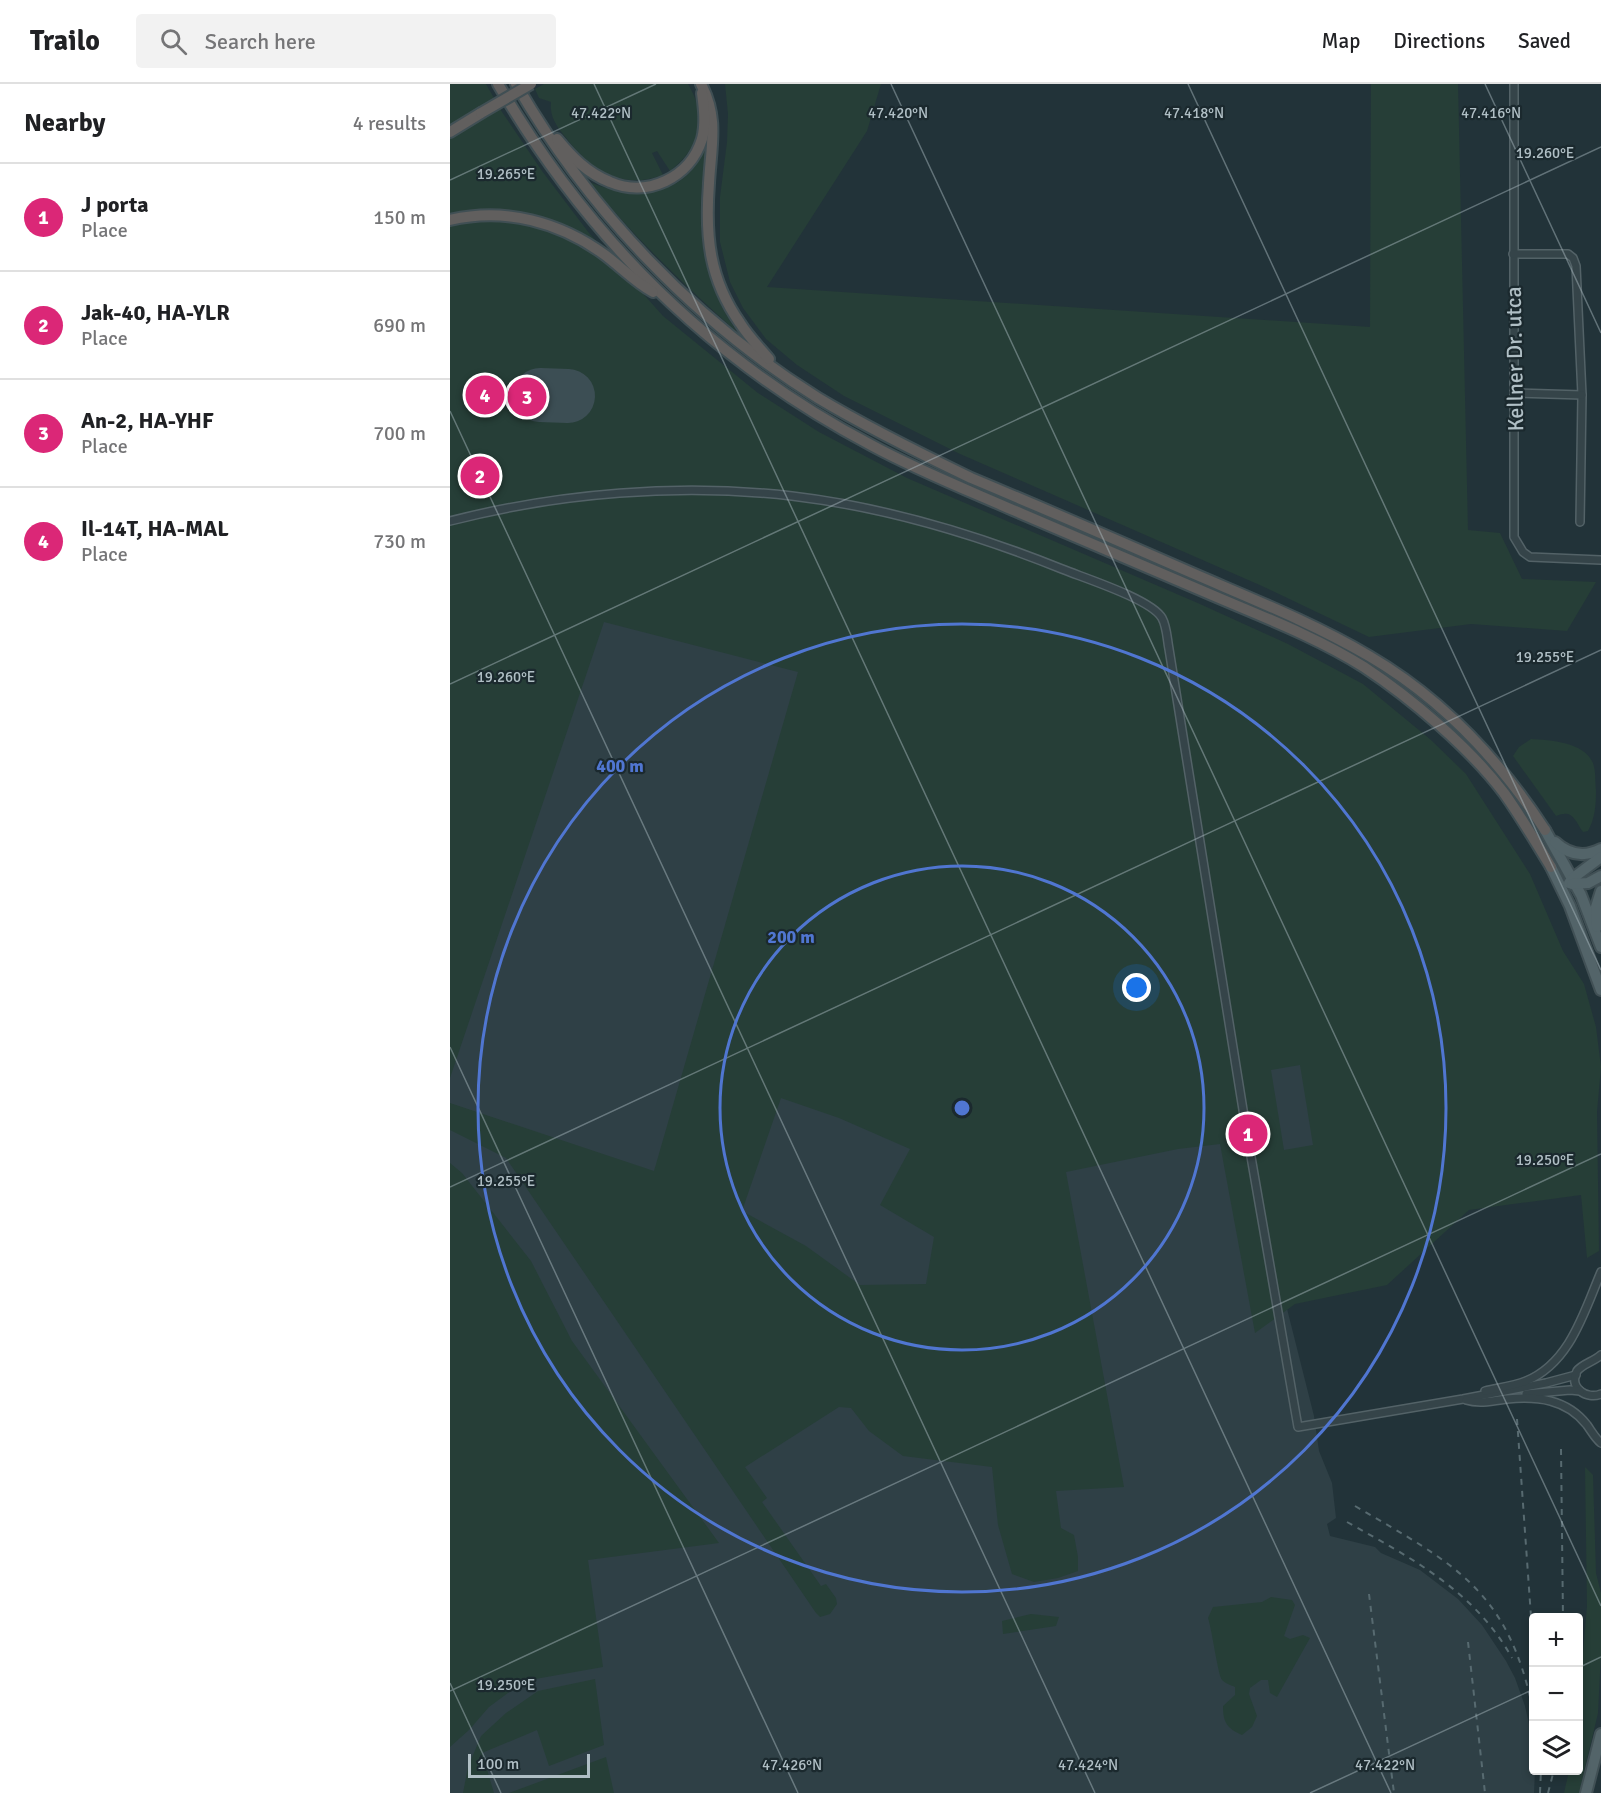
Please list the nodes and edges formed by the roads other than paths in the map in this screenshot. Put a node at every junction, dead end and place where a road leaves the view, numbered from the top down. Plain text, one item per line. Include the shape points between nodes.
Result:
1 (498, 84) edge
2 (516, 84) edge
3 (531, 84) edge
4 (701, 84) edge
5 (1514, 84) edge
6 (529, 107) junction
7 (450, 132) edge
8 (450, 220) edge
9 (1513, 254) junction
10 (670, 303) junction
11 (781, 373) junction
12 (1515, 393) junction
13 (1582, 395) junction
14 (450, 521) edge
15 (1580, 522) dead end
16 (1601, 560) edge
17 (1545, 830) junction
18 (1601, 849) edge
19 (1601, 857) edge
20 (1551, 867) junction
21 (1601, 876) edge
22 (1572, 882) junction
23 (1601, 891) edge
24 (1570, 906) junction
25 (1597, 933) junction
26 (1601, 947) edge
27 (1601, 990) edge
28 (1244, 1116) tunnel mouth
29 (1250, 1151) tunnel mouth
30 (1601, 1272) edge
31 (1601, 1355) edge
32 (1593, 1362) junction
33 (1601, 1365) edge
34 (1576, 1375) junction
35 (1580, 1391) junction
36 (1599, 1398) edge
37 (1463, 1399) junction
38 (1601, 1443) edge
39 (1601, 1734) edge
40 (1586, 1793) edge

1 - 10 highway via 574,197 615,247
2 - 6 highway
3 - 7 highway, bridge
4 - 6 highway via 704,124 698,148 684,170 649,187 624,187 590,172
4 - 11 highway via 713,121 707,229 715,274 741,326
5 - 9 street, Kellner Dr. utca
6 - 11 highway via 568,166 643,254 706,314
8 - 10 highway via 511,216 562,230 592,246
9 - 12 street, Kellner Dr. utca
9 - 13 street via 1568,254 1573,258
10 - 20 highway via 762,378 872,446 1293,631 1363,667 1418,708 1473,759 1503,792
11 - 17 highway via 850,416 971,478 1298,619 1371,657 1455,720 1498,766
12 - 13 street
12 - 16 street, Kellner Dr. utca via 1514,537 1518,546 1530,557
13 - 15 street
14 - 28 street via 533,504 615,494 687,491 791,496 861,507 965,534 1031,557 1156,610 1169,649
17 - 18 main road via 1566,850 1579,855
17 - 22 main road
19 - 22 main road
20 - 22 main road
20 - 24 main road
21 - 22 main road via 1588,883
22 - 24 main road via 1567,893
22 - 25 main road
23 - 25 main road via 1596,907
24 - 27 main road
25 - 26 main road
29 - 37 street via 1298,1427
30 - 37 street via 1573,1338 1550,1365 1526,1381
31 - 32 street
32 - 33 street
32 - 34 street via 1582,1366
34 - 35 street
34 - 37 street
35 - 36 street
35 - 37 street
37 - 38 street via 1475,1403 1528,1397 1548,1400 1578,1416
39 - 40 main road

